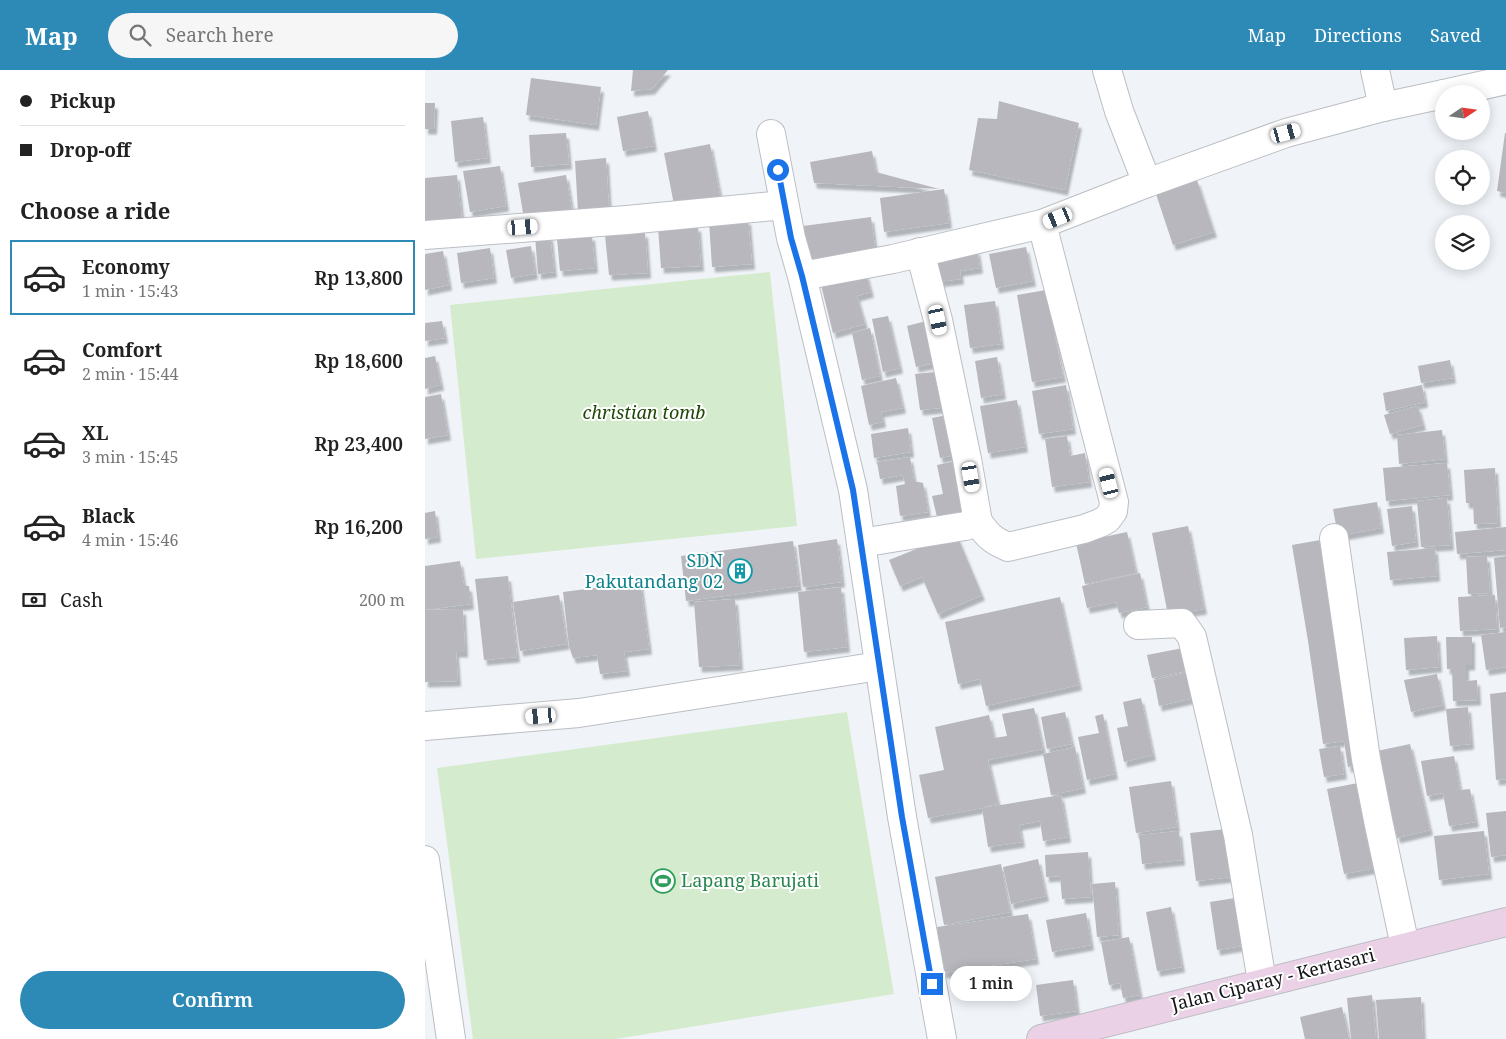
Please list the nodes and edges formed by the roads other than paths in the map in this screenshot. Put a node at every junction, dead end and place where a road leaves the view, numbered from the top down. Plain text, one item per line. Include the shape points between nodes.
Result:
1 (1107, 70) edge
2 (1375, 70) edge
3 (1506, 80) edge
4 (1484, 85) edge
5 (1435, 96) edge
6 (1383, 107) junction
7 (771, 134) dead end
8 (1147, 183) junction
9 (784, 205) junction
10 (1042, 224) junction
11 (425, 235) edge
12 (920, 252) junction
13 (802, 276) junction
14 (978, 522) junction
15 (1334, 538) dead end
16 (861, 543) junction
17 (1138, 625) dead end
18 (879, 666) junction
19 (425, 726) edge
20 (425, 860) edge
21 (1506, 922) edge
22 (1405, 946) junction
23 (1262, 982) junction
24 (451, 1039) edge
25 (942, 1039) edge
26 (1041, 1039) edge

1 - 8 street
2 - 6 street
3 - 4 street
5 - 6 street
6 - 8 street via 1286,133
7 - 9 street
8 - 10 street
9 - 11 street
9 - 13 street
10 - 12 street
10 - 14 street via 1113,511 1107,519 1084,529 1009,547 989,537
12 - 13 street
12 - 14 street via 940,330
13 - 16 street via 853,490
14 - 16 street
15 - 22 street via 1366,759
16 - 18 street
17 - 23 street via 1183,623 1192,637 1238,835
18 - 19 street via 579,713
18 - 25 street
20 - 24 street
21 - 22 main road, Jalan Ciparay - Kertasari
22 - 23 main road, Jalan Ciparay - Kertasari
23 - 26 main road, Jalan Ciparay - Kertasari

